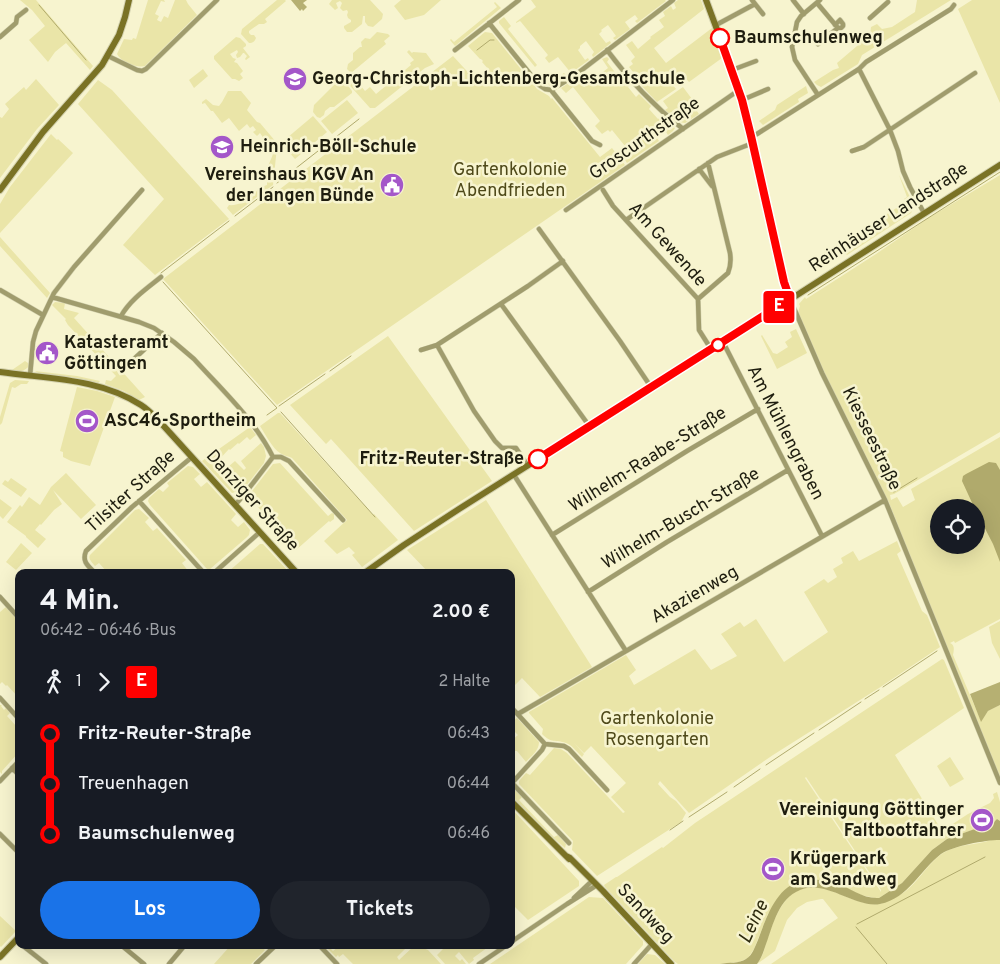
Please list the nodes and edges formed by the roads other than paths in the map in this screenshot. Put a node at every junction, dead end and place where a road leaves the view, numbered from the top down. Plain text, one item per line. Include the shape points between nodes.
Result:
1 (129, 0) edge
2 (217, 0) edge
3 (519, 0) edge
4 (673, 0) edge
5 (706, 0) edge
6 (793, 0) edge
7 (819, 1) edge
8 (888, 1) edge
9 (754, 2) edge
10 (954, 5) dead end
11 (26, 10) dead end
12 (764, 14) dead end
13 (804, 14) junction
14 (870, 18) dead end
15 (490, 23) junction
16 (716, 25) junction
17 (0, 37) edge
18 (818, 44) dead end
19 (455, 50) dead end
20 (607, 50) junction
21 (108, 56) junction
22 (756, 61) dead end
23 (859, 69) junction
24 (732, 70) junction
25 (975, 73) dead end
26 (768, 89) dead end
27 (551, 90) junction
28 (739, 90) junction
29 (818, 95) junction
30 (742, 100) junction
31 (683, 129) junction
32 (890, 130) junction
33 (752, 139) junction
34 (600, 145) dead end
35 (852, 151) dead end
36 (708, 163) junction
37 (1000, 165) edge
38 (699, 169) junction
39 (714, 189) junction
40 (0, 190) edge
41 (142, 190) dead end
42 (603, 190) dead end
43 (566, 210) dead end
44 (924, 213) junction
45 (626, 220) junction
46 (539, 229) dead end
47 (563, 261) junction
48 (161, 277) dead end
49 (0, 290) edge
50 (52, 297) junction
51 (698, 299) junction
52 (790, 299) junction
53 (501, 304) junction
54 (43, 315) junction
55 (121, 316) junction
56 (162, 333) junction
57 (723, 342) junction
58 (437, 345) junction
59 (711, 349) junction
60 (420, 350) dead end
61 (134, 359) dead end
62 (0, 374) edge
63 (30, 376) junction
64 (651, 387) junction
65 (758, 409) junction
66 (590, 426) junction
67 (192, 457) junction
68 (273, 457) junction
69 (528, 466) junction
70 (788, 470) junction
71 (514, 475) junction
72 (885, 500) junction
73 (139, 501) junction
74 (235, 505) junction
75 (343, 520) dead end
76 (260, 532) junction
77 (552, 535) junction
78 (822, 536) junction
79 (91, 569) edge
80 (200, 569) edge
81 (218, 569) edge
82 (293, 569) edge
83 (370, 569) edge
84 (588, 592) junction
85 (0, 599) edge
86 (15, 614) edge
87 (626, 651) junction
88 (0, 698) edge
89 (515, 711) edge
90 (518, 714) junction
91 (15, 715) edge
92 (545, 744) junction
93 (15, 765) edge
94 (12, 768) junction
95 (15, 771) edge
96 (515, 780) edge
97 (0, 781) edge
98 (1000, 783) edge
99 (515, 786) edge
100 (607, 790) dead end
101 (515, 804) edge
102 (0, 834) edge
103 (569, 843) dead end
104 (15, 849) edge
105 (593, 883) junction
106 (515, 939) edge
107 (15, 943) edge
108 (652, 944) junction
109 (27, 949) edge
110 (126, 949) edge
111 (182, 949) edge
112 (272, 949) edge
113 (323, 949) edge
114 (501, 949) edge
115 (0, 958) edge
116 (46, 964) edge
117 (144, 964) edge
118 (169, 964) edge
119 (256, 964) edge
120 (337, 964) edge
121 (479, 964) edge
122 (634, 964) edge
123 (671, 964) edge

1 - 21 main road via 119,35
2 - 21 street via 146,69 137,70
3 - 15 street
4 - 20 street
5 - 16 main road, Kiesseestraße
6 - 13 street
7 - 13 street
7 - 18 street via 836,26
8 - 14 street
9 - 12 street
9 - 16 street
10 - 23 street
11 - 17 street
13 - 29 street via 795,26 792,51
15 - 19 street
15 - 27 street via 540,85
16 - 24 main road, Kiesseestraße
20 - 27 street
20 - 31 street via 642,93
21 - 40 main road via 33,144
22 - 24 street
23 - 29 street
23 - 32 street
24 - 28 main road, Kiesseestraße
25 - 32 street
26 - 30 street
27 - 34 street via 592,141
28 - 30 main road, Kiesseestraße
28 - 31 street, Groscurthstraße
29 - 33 street
30 - 33 main road, Kiesseestraße
31 - 43 street, Groscurthstraße
32 - 35 street
32 - 44 street via 903,171
33 - 36 street
33 - 52 main road, Kiesseestraße
36 - 38 street
36 - 39 street
37 - 44 main road, Reinhäuser Landstraße
38 - 39 street
38 - 45 street
39 - 51 street via 731,268
41 - 50 street
42 - 45 street, Am Gewende
44 - 52 main road, Reinhäuser Landstraße
45 - 51 street, Am Gewende
46 - 47 street
47 - 53 street
47 - 64 street
48 - 55 street
49 - 54 street
50 - 54 street
50 - 55 street
51 - 59 street, Am Gewende via 699,330
52 - 57 main road, Reinhäuser Landstraße
52 - 72 street, Kiesseestraße via 822,374
53 - 58 street
53 - 66 street
54 - 63 street via 33,342
55 - 56 street
56 - 61 street
56 - 68 street via 184,350 222,390 254,426
57 - 59 main road, Reinhäuser Landstraße
57 - 65 street, Am Mühlengraben
58 - 60 street
58 - 69 street via 470,405 495,441 504,448 516,448
59 - 64 main road, Reinhäuser Landstraße
62 - 63 main road, Danziger Straße
63 - 67 main road, Danziger Straße via 81,382 127,397 152,413
64 - 66 main road, Reinhäuser Landstraße
65 - 70 street, Am Mühlengraben
65 - 77 street, Wilhelm-Raabe-Straße
66 - 69 main road, Reinhäuser Landstraße
67 - 73 street, Tilsiter Straße
67 - 74 main road, Danziger Straße
68 - 74 street
68 - 75 street via 289,462
69 - 71 main road, Reinhäuser Landstraße
70 - 78 street, Am Mühlengraben
70 - 84 street, Wilhelm-Busch-Straße
71 - 77 street
71 - 83 main road, Reinhäuser Landstraße
72 - 78 street, Akazienweg
72 - 98 street, Kiesseestraße
73 - 79 street, Tilsiter Straße via 86,551 85,562
73 - 80 street
74 - 76 main road, Danziger Straße
76 - 81 street
76 - 82 main road, Danziger Straße
77 - 84 street
78 - 87 street, Akazienweg
84 - 87 street
85 - 86 street
87 - 90 street, Akazienweg
88 - 91 street
89 - 90 street
90 - 92 street
92 - 96 street
92 - 100 street via 569,749
93 - 94 street
94 - 95 street
94 - 97 street
99 - 103 street
101 - 105 main road, Sandweg
102 - 104 street
105 - 106 street
105 - 108 main road, Sandweg
107 - 115 main road
108 - 122 street
108 - 123 main road, Sandweg
109 - 116 street
110 - 117 street
111 - 118 street
112 - 119 street
113 - 120 street
114 - 121 street

